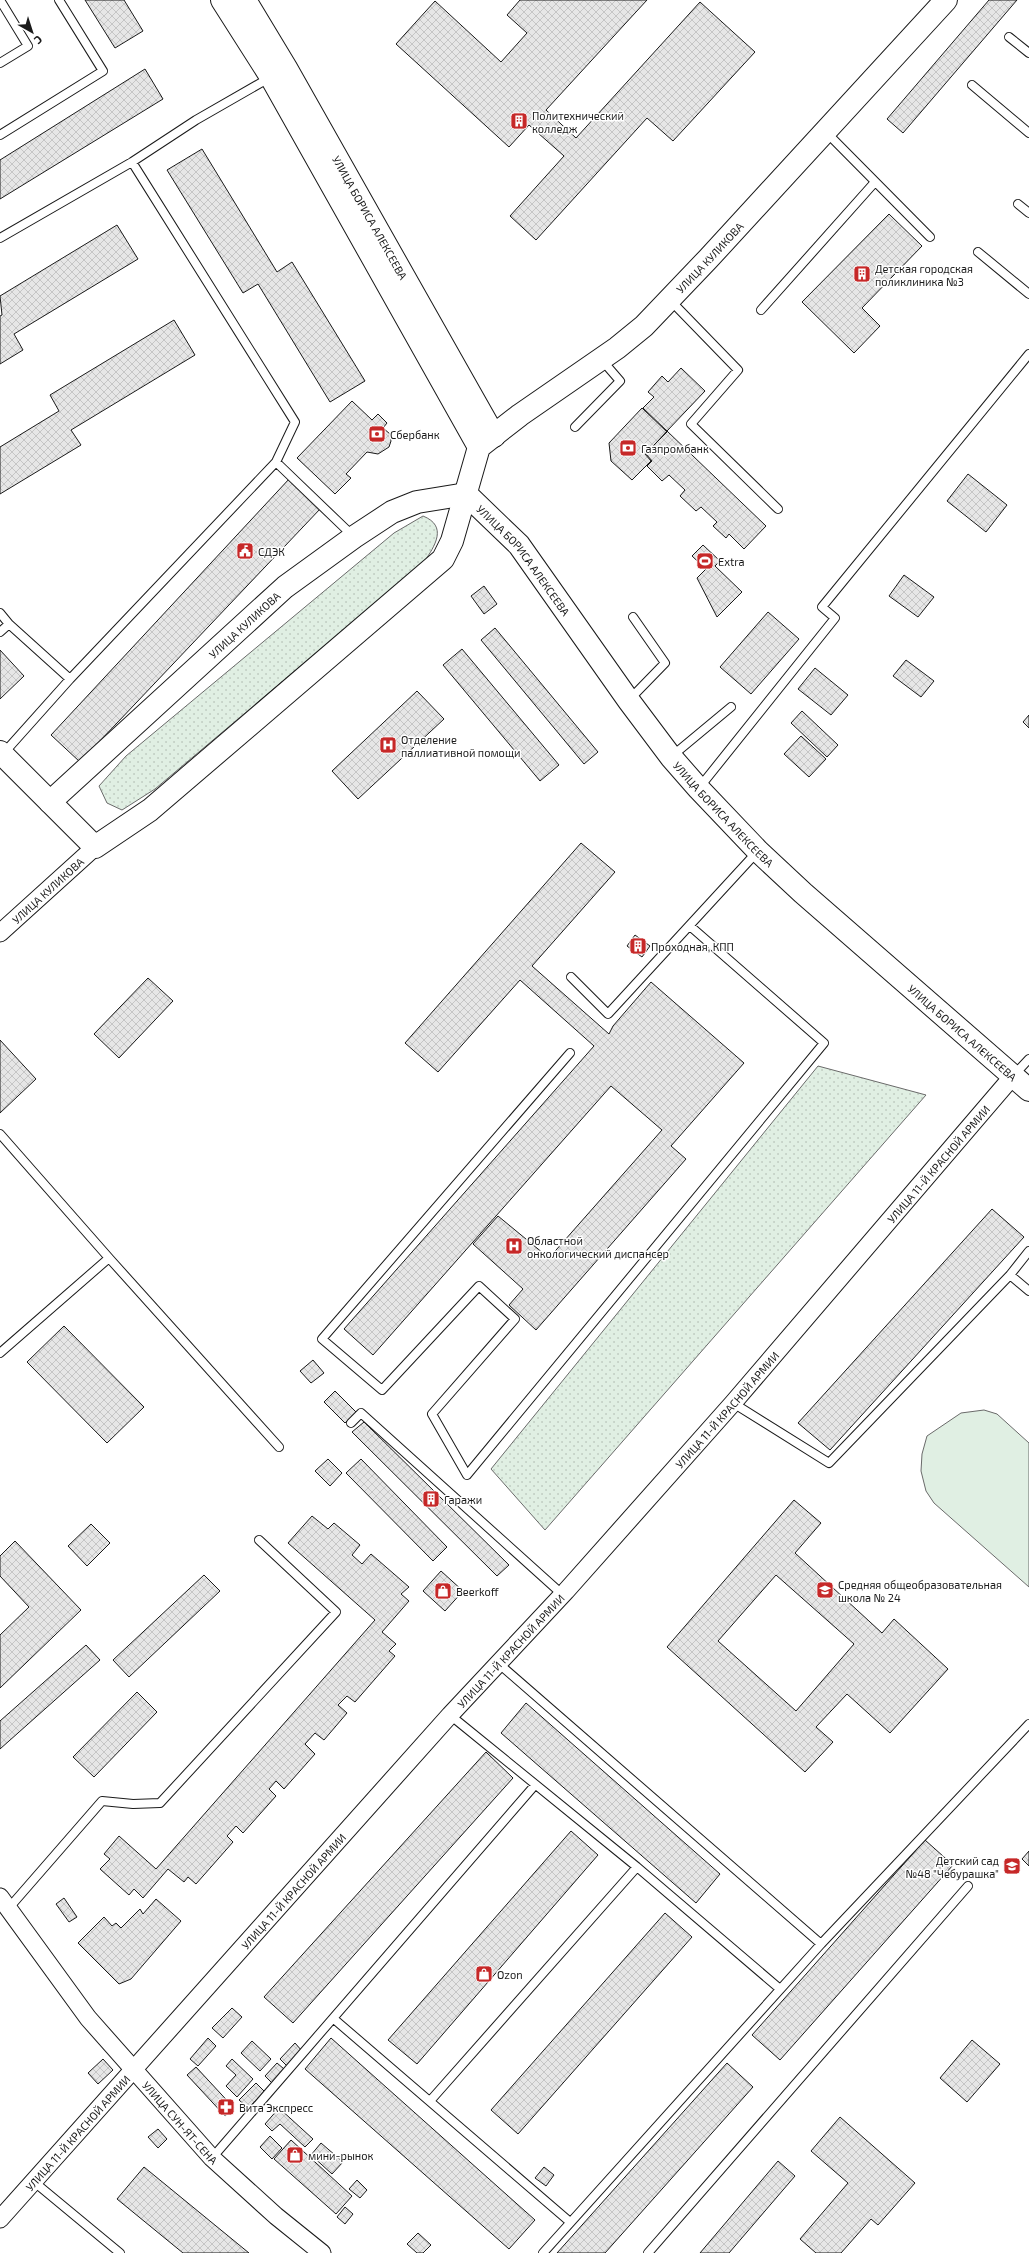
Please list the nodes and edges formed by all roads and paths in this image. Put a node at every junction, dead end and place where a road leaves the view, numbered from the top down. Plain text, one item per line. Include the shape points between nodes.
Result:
1 (0, 0) edge
2 (60, 0) edge
3 (222, 0) edge
4 (245, 0) edge
5 (946, 0) edge
6 (1009, 37) dead end
7 (1029, 53) edge
8 (0, 63) edge
9 (271, 77) junction
10 (972, 85) dead end
11 (826, 131) junction
12 (1029, 133) edge
13 (0, 135) edge
14 (132, 162) junction
15 (876, 182) junction
16 (1018, 204) dead end
17 (1029, 213) edge
18 (930, 237) dead end
19 (0, 238) edge
20 (978, 252) dead end
21 (392, 274) junction
22 (1029, 294) edge
23 (669, 300) junction
24 (761, 310) dead end
25 (1029, 354) edge
26 (600, 359) junction
27 (575, 426) dead end
28 (487, 441) junction
29 (276, 462) junction
30 (466, 494) junction
31 (778, 509) dead end
32 (354, 537) junction
33 (0, 613) edge
34 (633, 617) dead end
35 (8, 624) junction
36 (0, 632) edge
37 (70, 679) junction
38 (629, 701) junction
39 (731, 707) dead end
40 (1, 753) edge
41 (671, 757) junction
42 (699, 789) junction
43 (50, 802) junction
44 (95, 847) junction
45 (758, 851) junction
46 (690, 926) junction
47 (0, 933) edge
48 (571, 977) dead end
49 (570, 1053) dead end
50 (1029, 1059) edge
51 (1013, 1076) junction
52 (1029, 1090) edge
53 (0, 1134) edge
54 (1029, 1250) edge
55 (109, 1258) junction
56 (1010, 1275) junction
57 (1029, 1291) edge
58 (0, 1353) edge
59 (733, 1403) junction
60 (351, 1423) dead end
61 (279, 1447) dead end
62 (259, 1540) dead end
63 (563, 1594) junction
64 (498, 1663) junction
65 (450, 1716) junction
66 (1029, 1724) edge
67 (536, 1785) junction
68 (637, 1866) junction
69 (968, 1886) dead end
70 (4, 1903) edge
71 (821, 1944) junction
72 (780, 1989) junction
73 (334, 2019) junction
74 (133, 2068) junction
75 (430, 2101) junction
76 (212, 2158) junction
77 (34, 2181) junction
78 (0, 2219) edge
79 (570, 2222) junction
80 (120, 2253) edge
81 (322, 2253) edge
82 (544, 2253) edge
83 (648, 2253) edge

1 - 8 lane via 28,46
2 - 13 lane via 103,71
3 - 9 main road
4 - 21 main road, УЛИЦА БОРИСА АЛЕКСЕЕВА via 286,68
5 - 11 main road, УЛИЦА КУЛИКОВА
6 - 7 lane
9 - 14 lane via 196,120
9 - 21 main road
10 - 12 lane
11 - 15 lane
11 - 23 main road, УЛИЦА КУЛИКОВА
14 - 19 lane
14 - 29 lane via 295,422
15 - 18 lane
15 - 24 lane
16 - 17 lane
20 - 22 lane
21 - 28 main road, УЛИЦА БОРИСА АЛЕКСЕЕВА
23 - 26 main road, УЛИЦА КУЛИКОВА via 644,326
23 - 31 lane via 738,370 691,424
25 - 42 lane via 822,607 835,618
26 - 27 lane via 620,381
26 - 28 main road, УЛИЦА КУЛИКОВА
28 - 30 main road
29 - 32 lane
29 - 37 lane
30 - 32 main road, УЛИЦА КУЛИКОВА via 417,502 392,512
30 - 38 main road, УЛИЦА БОРИСА АЛЕКСЕЕВА via 519,545
30 - 44 main road via 452,541 443,559 150,810
32 - 43 main road, УЛИЦА КУЛИКОВА via 285,587
33 - 35 lane
34 - 38 lane via 665,663
35 - 36 lane
35 - 37 lane
37 - 40 lane
38 - 41 main road, УЛИЦА БОРИСА АЛЕКСЕЕВА
39 - 41 lane
40 - 43 main road
41 - 42 main road, УЛИЦА БОРИСА АЛЕКСЕЕВА
42 - 45 main road, УЛИЦА БОРИСА АЛЕКСЕЕВА
43 - 44 main road
44 - 47 street, УЛИЦА КУЛИКОВА
45 - 46 lane
45 - 51 main road, УЛИЦА БОРИСА АЛЕКСЕЕВА
46 - 48 lane via 608,1014
46 - 49 lane via 824,1043 467,1475 432,1414 515,1319 479,1286 382,1390 322,1340
50 - 51 lane
51 - 52 main road, УЛИЦА БОРИСА АЛЕКСЕЕВА
51 - 59 street, УЛИЦА 11-Й КРАСНОЙ АРМИИ
53 - 55 lane
54 - 56 lane
55 - 58 lane
55 - 61 lane
56 - 57 lane
56 - 59 lane via 829,1463
59 - 63 street, УЛИЦА 11-Й КРАСНОЙ АРМИИ
60 - 63 lane via 361,1413
62 - 70 lane via 336,1612 160,1803 102,1801
63 - 64 street, УЛИЦА 11-Й КРАСНОЙ АРМИИ
64 - 65 street, УЛИЦА 11-Й КРАСНОЙ АРМИИ
64 - 71 lane
65 - 67 lane
65 - 74 street, УЛИЦА 11-Й КРАСНОЙ АРМИИ
66 - 71 lane
67 - 68 lane
67 - 73 lane
68 - 72 lane
68 - 75 lane
69 - 83 lane
70 - 74 street, УЛИЦА СУН-ЯТ-СЕНА via 88,2018
71 - 72 lane
72 - 79 lane
73 - 75 lane
73 - 76 lane
74 - 76 street, УЛИЦА СУН-ЯТ-СЕНА
74 - 77 street, УЛИЦА 11-Й КРАСНОЙ АРМИИ
75 - 79 lane
76 - 81 street, УЛИЦА СУН-ЯТ-СЕНА via 276,2216
77 - 78 street, УЛИЦА 11-Й КРАСНОЙ АРМИИ
77 - 80 lane
79 - 82 lane

